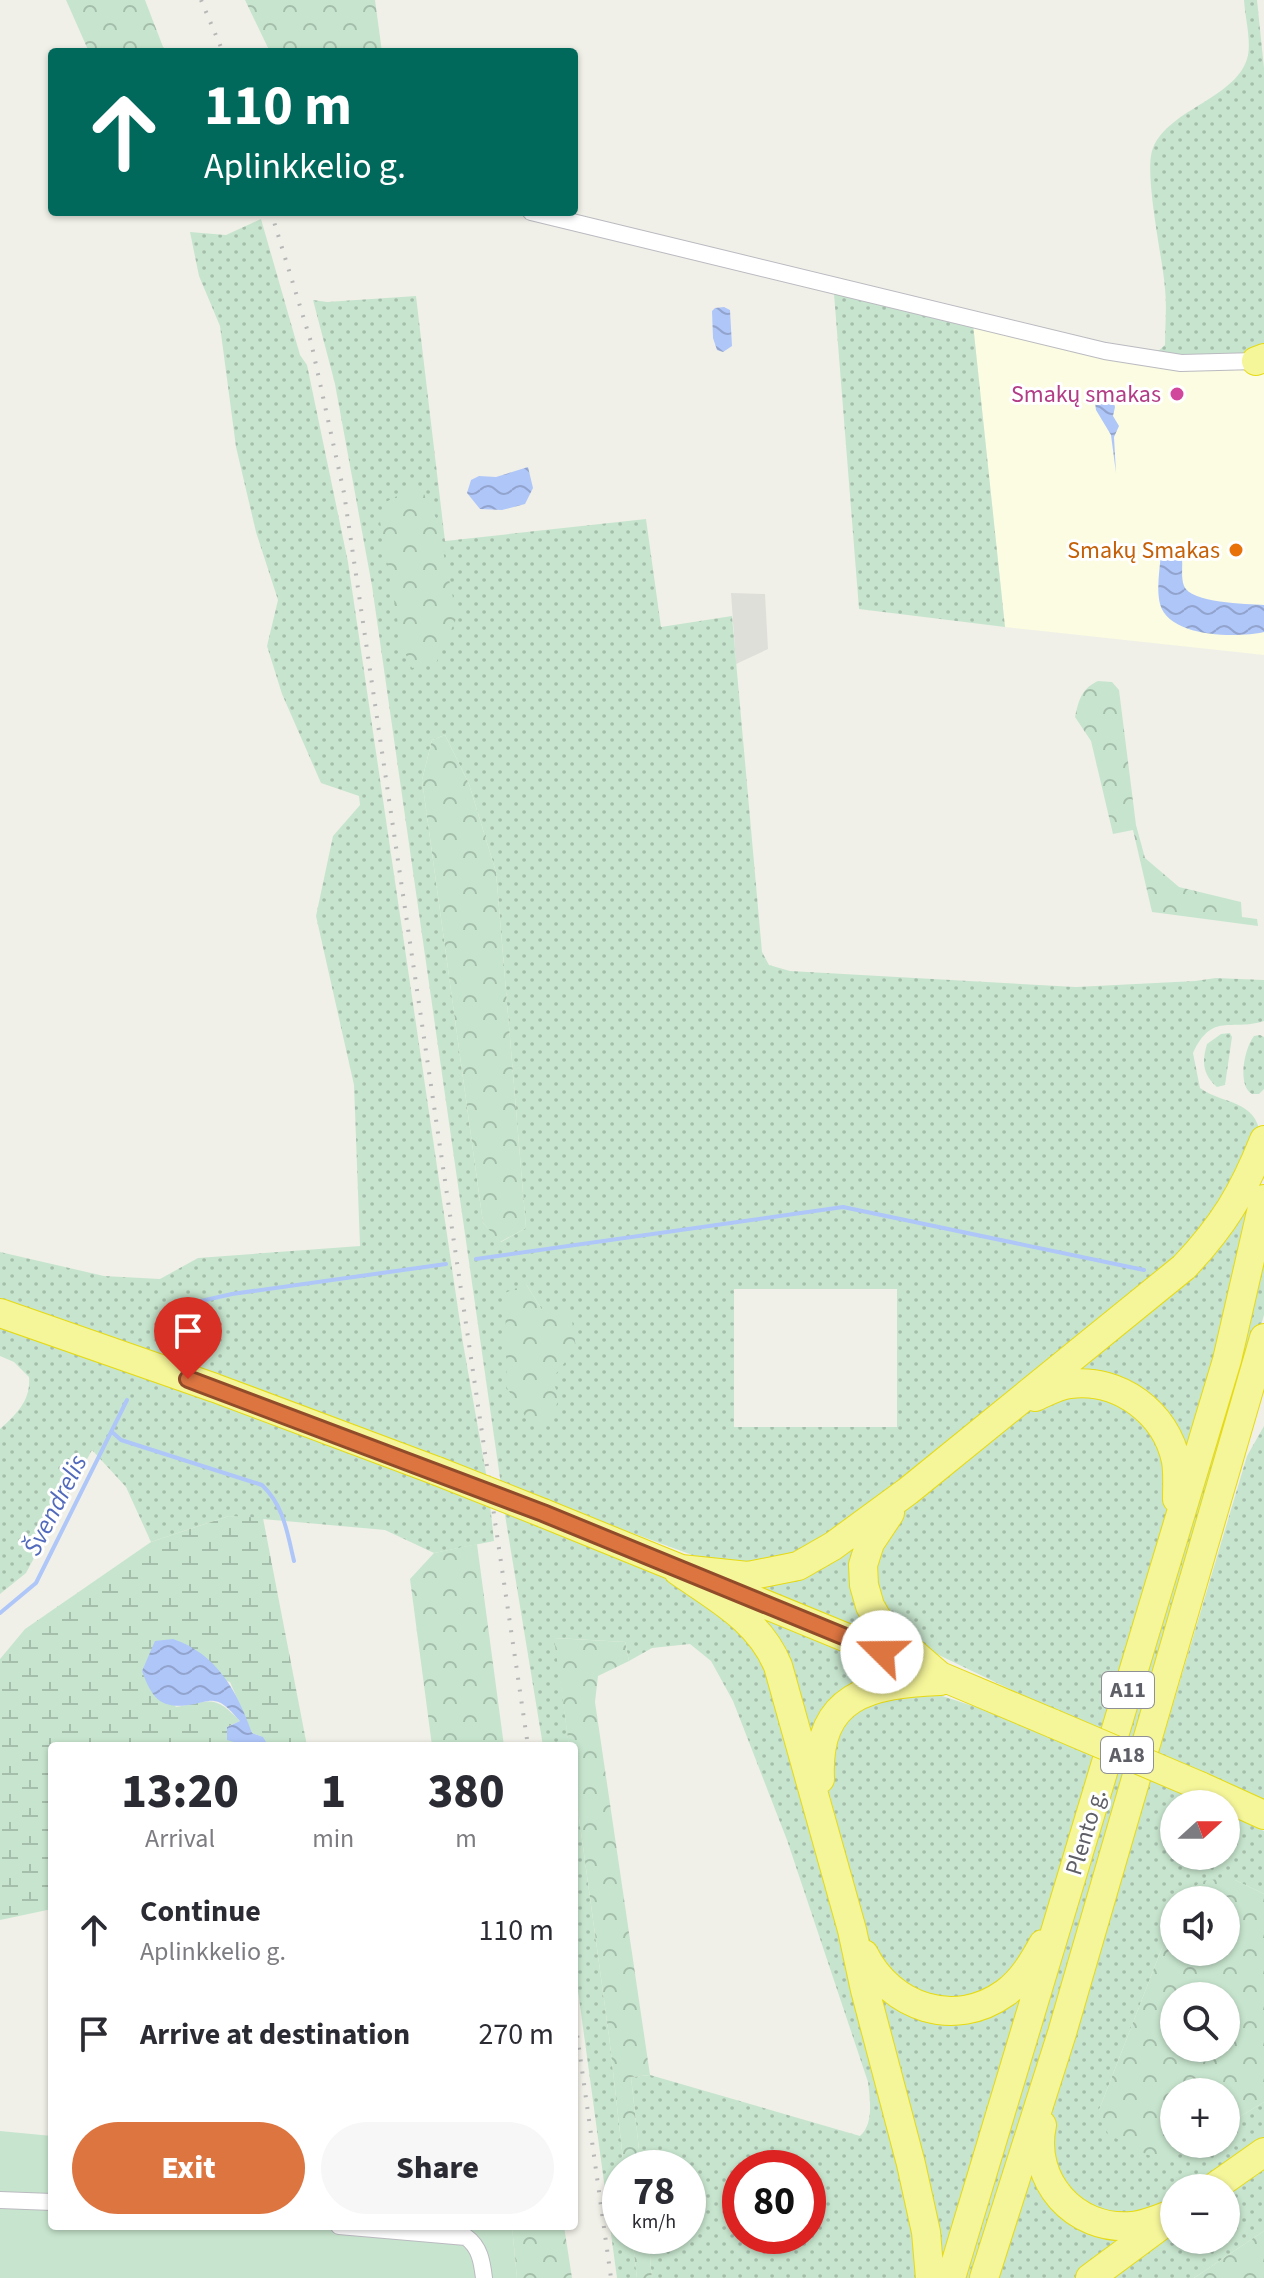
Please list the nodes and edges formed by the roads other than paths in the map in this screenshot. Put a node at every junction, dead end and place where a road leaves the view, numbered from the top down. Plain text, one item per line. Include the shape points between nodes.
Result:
1 (548, 216) edge
2 (1261, 361) edge
3 (1264, 1140) edge
4 (1264, 1199) edge
5 (0, 1313) edge
6 (1264, 1338) edge
7 (1009, 1409) junction
8 (1264, 1416) edge
9 (1226, 1474) junction
10 (908, 1491) junction
11 (1177, 1527) junction
12 (675, 1567) junction
13 (944, 1678) junction
14 (1264, 1815) edge
15 (821, 1816) junction
16 (1060, 1916) junction
17 (852, 1930) junction
18 (1062, 2033) junction
19 (1264, 2152) edge
20 (1233, 2174) edge
21 (0, 2200) edge
22 (48, 2202) edge
23 (1160, 2218) edge
24 (1160, 2225) edge
25 (391, 2230) edge
26 (484, 2278) edge
27 (930, 2278) edge
28 (951, 2278) edge
29 (984, 2278) edge
30 (1090, 2278) edge

1 - 2 street via 1105,351 1181,363
3 - 7 highway via 1239,1198 1184,1267
4 - 11 highway, Plento g. / A11 via 1227,1360
5 - 12 highway, A18, bridge via 437,1471
6 - 9 highway, Plento g. / A11
7 - 10 highway
7 - 11 highway via 1069,1384 1115,1390 1136,1400 1167,1436 1176,1462
8 - 9 highway
9 - 18 highway, Plento g. / A11
10 - 12 highway via 798,1566 748,1576
10 - 13 highway via 870,1543 864,1585 881,1625
11 - 16 highway, Plento g. / A11
12 - 13 highway, A18
12 - 15 highway via 744,1617 771,1648
13 - 14 highway, A18, bridge
13 - 15 highway via 872,1689 837,1713 819,1752
15 - 17 highway
16 - 17 highway via 1030,1968 1008,1992 987,2004 954,2011 921,2006 885,1985
16 - 28 highway, Plento g. / A11
17 - 27 highway via 923,2218
18 - 23 highway via 1038,2142 1046,2177 1076,2213 1100,2224 1134,2226
18 - 29 highway, Plento g. / A11
19 - 20 highway
21 - 22 street
24 - 30 highway
25 - 26 street via 457,2235 474,2243

